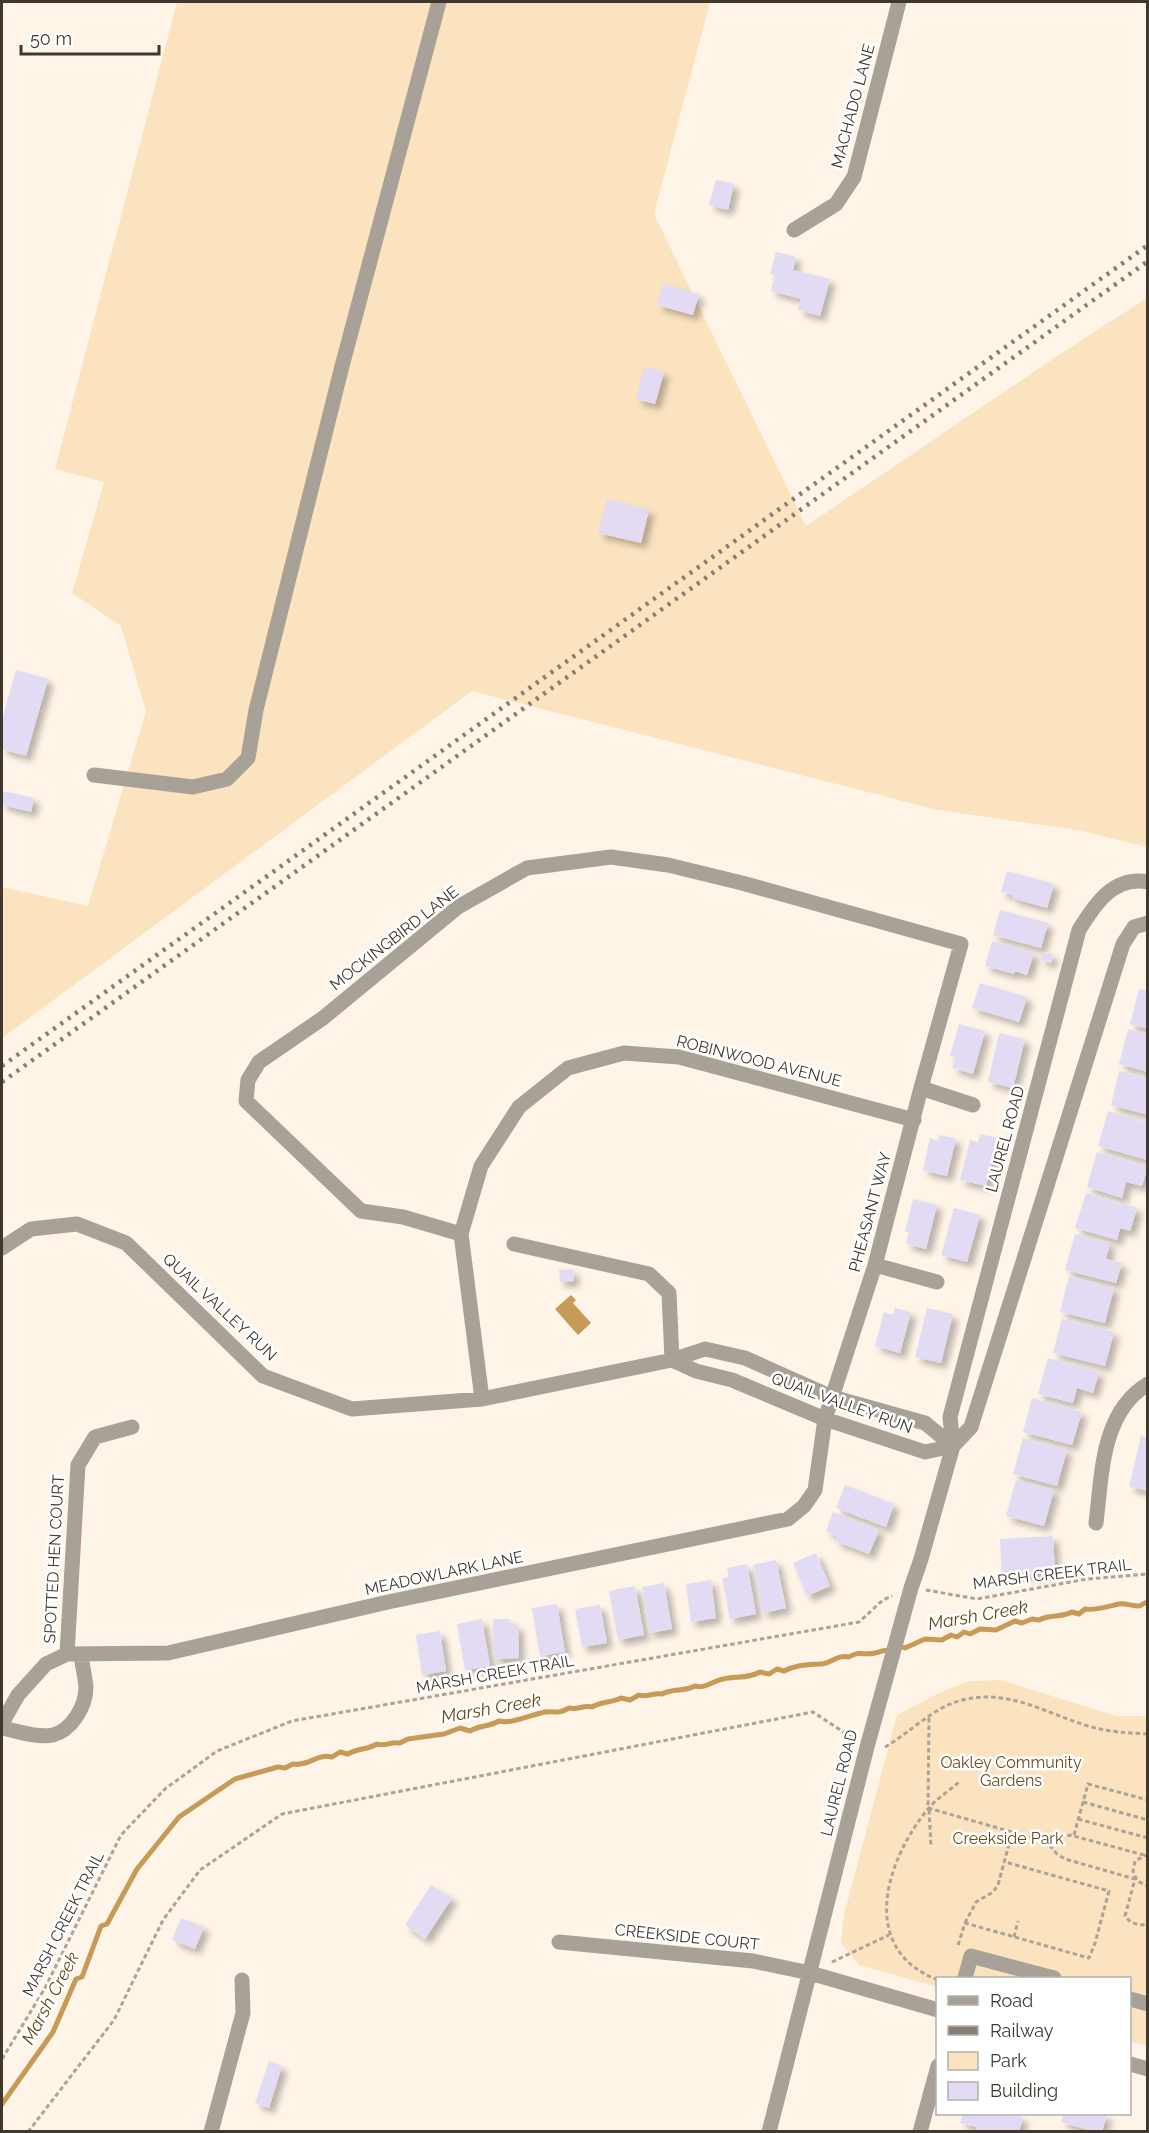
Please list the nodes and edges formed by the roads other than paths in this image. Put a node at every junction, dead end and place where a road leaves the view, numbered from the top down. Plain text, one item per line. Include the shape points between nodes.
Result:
1 (439, 2) edge
2 (899, 2) edge
3 (795, 230) dead end
4 (94, 775) dead end
5 (1148, 882) edge
6 (1148, 923) edge
7 (961, 944) joint
8 (921, 1088) junction
9 (973, 1105) dead end
10 (914, 1120) junction
11 (461, 1234) junction
12 (514, 1244) dead end
13 (2, 1248) edge
14 (875, 1265) junction
15 (938, 1282) dead end
16 (672, 1360) junction
17 (1148, 1384) edge
18 (832, 1397) junction
19 (482, 1399) junction
20 (825, 1419) junction
21 (132, 1427) dead end
22 (953, 1446) junction
23 (815, 1490) joint
24 (1096, 1523) dead end
25 (74, 1654) junction
26 (2, 1723) edge
27 (2, 1728) edge
28 (559, 1942) dead end
29 (810, 1973) junction
30 (965, 1977) edge
31 (1049, 1977) edge
32 (242, 1980) dead end
33 (1131, 1999) edge
34 (1148, 2004) edge
35 (936, 2009) edge
36 (1131, 2064) edge
37 (1148, 2069) edge
38 (936, 2073) edge
39 (211, 2132) edge
40 (769, 2132) edge
41 (920, 2132) edge

1 - 4 street via 341,370 256,710 248,758 227,779 193,787
2 - 3 street, MACHADO LANE via 854,177 836,204
5 - 22 street, LAUREL ROAD via 1126,881 1113,888 1079,930 950,1417
6 - 22 street, LAUREL ROAD via 1134,927 1123,944 971,1428
7 - 8 street, PHEASANT WAY
7 - 11 street, MOCKINGBIRD LANE via 742,883 668,865 611,857 526,868 458,907 322,1018 259,1062 248,1080 246,1101 362,1210
8 - 9 street
8 - 10 street, PHEASANT WAY
10 - 11 street, ROBINWOOD AVENUE via 679,1057 624,1053 568,1068 519,1107 481,1166
10 - 14 street, PHEASANT WAY
11 - 19 street, ROBINWOOD AVENUE
12 - 16 street via 649,1274 669,1293
13 - 19 street, QUAIL VALLEY RUN via 31,1229 77,1224 126,1243 263,1376 352,1409
14 - 15 street
14 - 18 street, PHEASANT WAY
16 - 18 street, QUAIL VALLEY RUN via 705,1349 744,1358
16 - 19 street, QUAIL VALLEY RUN
16 - 20 street, QUAIL VALLEY RUN
17 - 24 street via 1121,1408 1113,1428 1103,1461
18 - 20 street, PHEASANT WAY
18 - 22 street, QUAIL VALLEY RUN via 925,1423
20 - 22 street, QUAIL VALLEY RUN via 925,1452
20 - 23 street, PHEASANT WAY
21 - 25 street, SPOTTED HEN COURT via 95,1437 78,1465
22 - 29 street, LAUREL ROAD via 879,1701
23 - 25 street, MEADOWLARK LANE via 788,1519 388,1602 168,1653
25 - 26 street via 46,1664 18,1695
25 - 27 street via 86,1689 78,1715 66,1728 53,1735 32,1735
28 - 29 street, CREEKSIDE COURT via 753,1961
29 - 35 street, CREEKSIDE COURT
29 - 40 street, LAUREL ROAD
30 - 31 street via 971,1956
32 - 39 street via 243,2013
33 - 34 street
36 - 37 street
38 - 41 street

